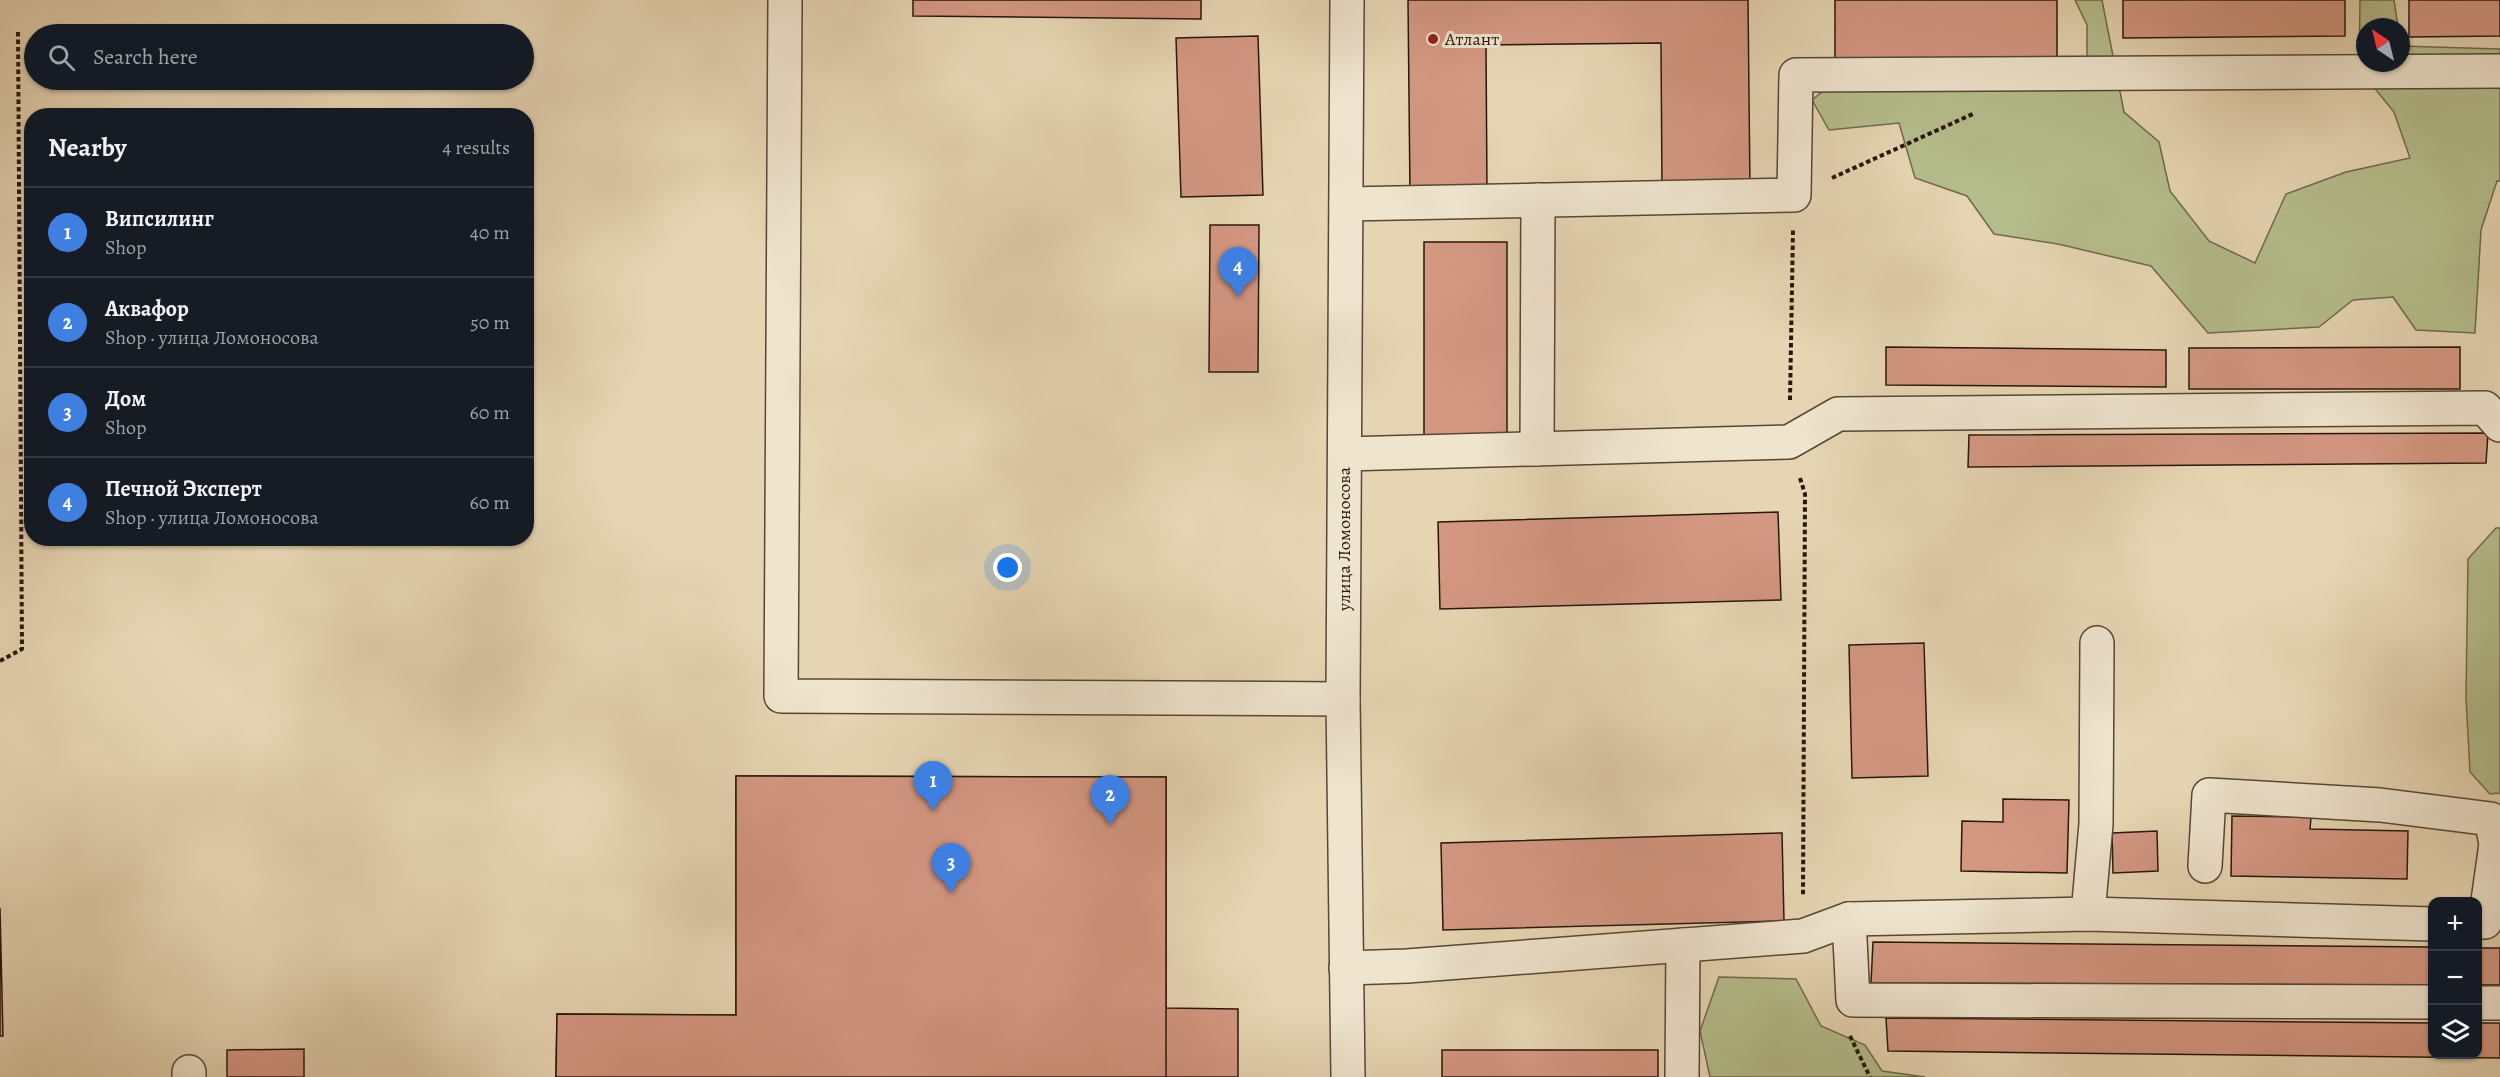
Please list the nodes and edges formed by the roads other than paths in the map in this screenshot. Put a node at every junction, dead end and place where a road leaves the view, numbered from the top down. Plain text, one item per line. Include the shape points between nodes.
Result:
1 (785, 0) edge
2 (1347, 0) edge
3 (2500, 71) edge
4 (1538, 201) junction
5 (1346, 204) junction
6 (2500, 424) edge
7 (1538, 449) junction
8 (1345, 454) junction
9 (2097, 643) dead end
10 (1343, 699) junction
11 (2498, 844) edge
12 (2205, 866) dead end
13 (2088, 914) junction
14 (1849, 919) junction
15 (2482, 922) edge
16 (2428, 924) edge
17 (1683, 945) junction
18 (1346, 968) junction
19 (2428, 1002) edge
20 (1348, 1077) edge
21 (1682, 1077) edge

1 - 10 street via 781,696
2 - 5 street, улица Ломоносова
3 - 4 street via 1796,75 1794,195
4 - 5 street
4 - 7 street
5 - 8 street, улица Ломоносова
6 - 7 street via 2485,408 1838,414 1789,442
7 - 8 street
8 - 10 street, улица Ломоносова
9 - 13 street via 2096,824
10 - 18 street, улица Ломоносова
11 - 12 street via 2491,819 2380,805 2209,795
11 - 15 street
13 - 14 street
13 - 16 street
14 - 17 street via 1803,936
14 - 19 street via 1853,1000
17 - 18 street
17 - 21 street
18 - 20 street, улица Ломоносова

